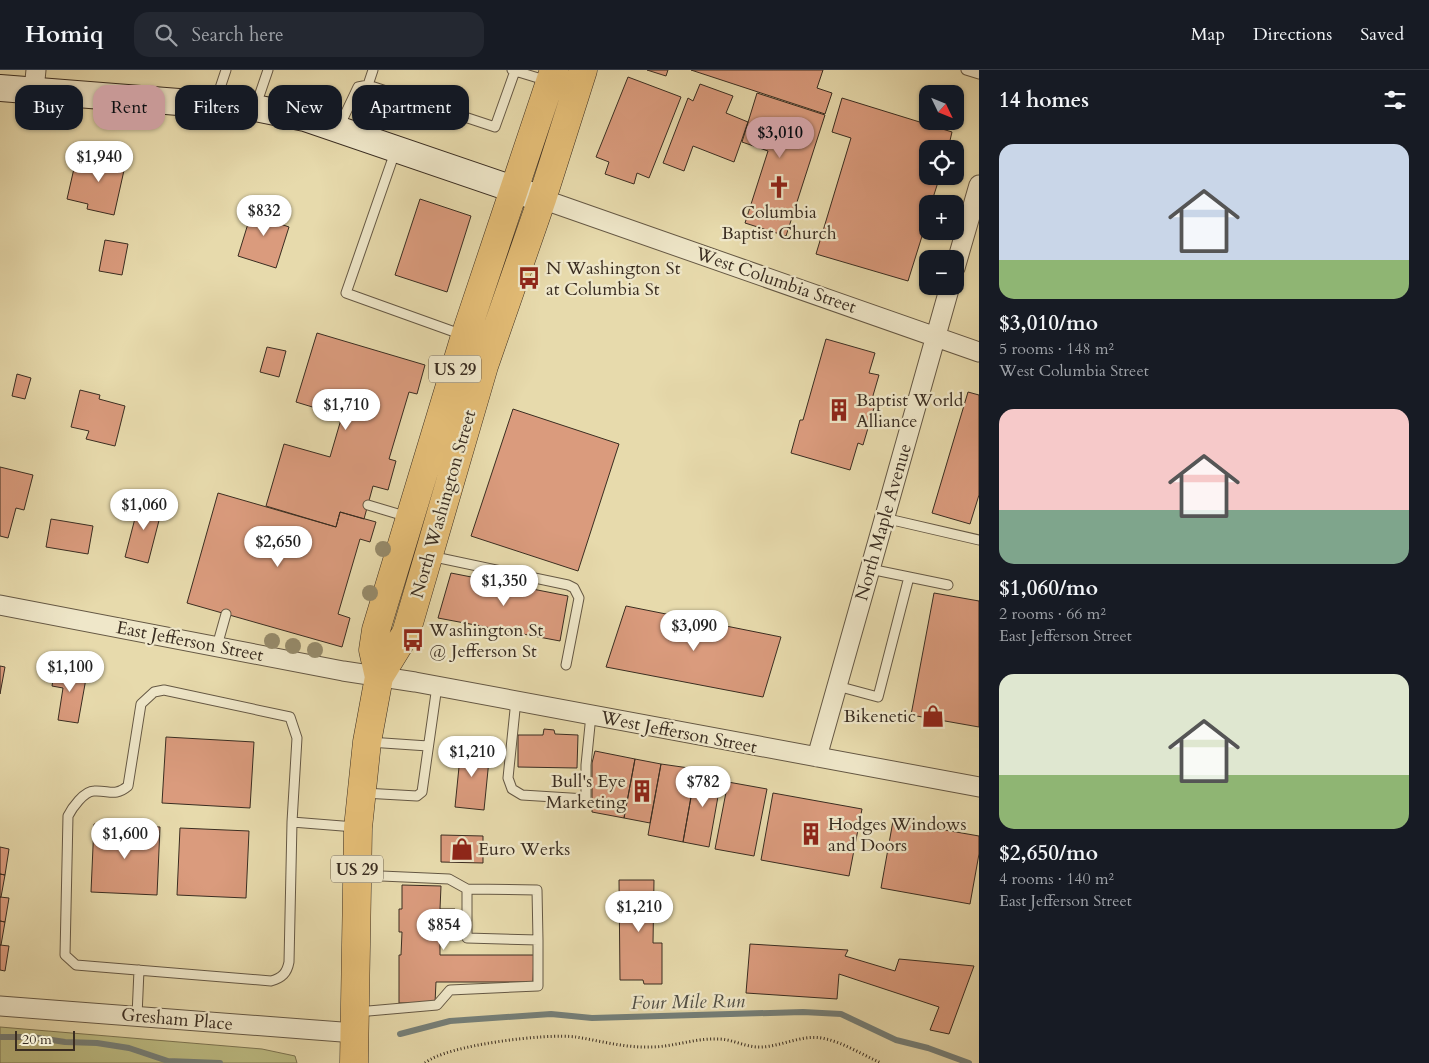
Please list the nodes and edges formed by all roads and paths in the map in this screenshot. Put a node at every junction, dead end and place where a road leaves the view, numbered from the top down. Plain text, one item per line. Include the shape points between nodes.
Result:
1 (226, 70) edge
2 (268, 70) edge
3 (373, 70) edge
4 (514, 70) edge
5 (583, 70) edge
6 (966, 70) edge
7 (979, 74) edge
8 (552, 76) edge
9 (35, 80) edge
10 (221, 85) edge
11 (368, 85) edge
12 (0, 88) edge
13 (175, 98) edge
14 (258, 99) edge
15 (352, 100) edge
16 (469, 118) edge
17 (342, 121) edge
18 (341, 130) edge
19 (396, 149) junction
20 (979, 185) edge
21 (516, 190) junction
22 (542, 199) junction
23 (960, 250) edge
24 (947, 295) edge
25 (465, 336) junction
26 (936, 336) junction
27 (979, 352) edge
28 (368, 505) dead end
29 (410, 517) junction
30 (884, 518) junction
31 (979, 540) edge
32 (400, 550) junction
33 (428, 556) junction
34 (870, 569) junction
35 (910, 577) junction
36 (948, 585) dead end
37 (0, 605) edge
38 (226, 614) dead end
39 (217, 646) junction
40 (566, 665) dead end
41 (379, 677) junction
42 (437, 686) junction
43 (837, 686) junction
44 (516, 700) junction
45 (591, 715) junction
46 (367, 742) junction
47 (428, 746) junction
48 (817, 758) junction
49 (979, 787) edge
50 (361, 792) junction
51 (292, 822) junction
52 (358, 828) junction
53 (357, 875) junction
54 (467, 888) junction
55 (538, 940) junction
56 (139, 970) junction
57 (0, 1006) edge
58 (137, 1016) junction
59 (355, 1022) junction
60 (354, 1063) edge
61 (425, 1063) edge
62 (881, 1063) edge

1 - 10 lane
2 - 14 lane
3 - 11 lane
4 - 8 lane
4 - 16 lane via 495,127
5 - 22 main road, North Washington Street / US 29
6 - 7 lane
8 - 21 main road, North Washington Street / US 29
9 - 12 street, West Columbia Street
9 - 13 street, West Columbia Street
15 - 17 lane
18 - 19 street, West Columbia Street
19 - 21 street, West Columbia Street
19 - 25 lane via 346,293
20 - 23 street
21 - 22 street, West Columbia Street
21 - 25 main road, North Washington Street / US 29
22 - 26 street, West Columbia Street
22 - 33 main road, North Washington Street / US 29 via 484,366
24 - 26 street, North Maple Avenue
25 - 29 main road, North Washington Street / US 29
26 - 27 street, West Columbia Street
26 - 30 street, North Maple Avenue
28 - 29 lane
29 - 32 main road, North Washington Street / US 29
30 - 31 lane
30 - 34 street, North Maple Avenue
32 - 33 main road
32 - 41 main road, North Washington Street / US 29 via 373,650
33 - 40 lane via 574,588 579,598
33 - 41 main road, North Washington Street / US 29 via 406,633
34 - 35 lane
34 - 43 street, North Maple Avenue
35 - 36 lane
35 - 43 lane via 878,697
37 - 39 street, East Jefferson Street
38 - 39 lane
39 - 41 street, East Jefferson Street
41 - 42 street, West Jefferson Street
41 - 46 main road, North Washington Street / US 29
42 - 44 street, West Jefferson Street
42 - 47 lane
43 - 48 street, North Maple Avenue
44 - 45 street, West Jefferson Street
44 - 45 lane via 508,778 512,789 522,795 586,799
45 - 48 street, West Jefferson Street
46 - 47 lane
46 - 50 main road, North Washington Street / US 29
47 - 50 lane via 423,790 419,795
48 - 49 street, West Jefferson Street
50 - 52 main road, North Washington Street / US 29
51 - 52 lane
51 - 56 lane via 289,962 285,974 271,981
51 - 56 lane via 297,738 290,717 164,690 154,692 145,700 141,704 128,786 120,793 87,793 71,810 67,831 65,955 76,965
52 - 53 main road, North Washington Street / US 29
53 - 54 lane via 449,879
53 - 59 main road, North Washington Street / US 29
54 - 55 lane via 537,890
54 - 55 lane via 467,938
55 - 59 lane via 538,986 450,990 437,1005
56 - 58 lane
57 - 58 street, Gresham Place
58 - 59 street, Gresham Place
59 - 60 main road, North Washington Street / US 29
61 - 62 path via 443,1053 468,1047 574,1037 627,1047 720,1039 763,1047 804,1038 825,1038

